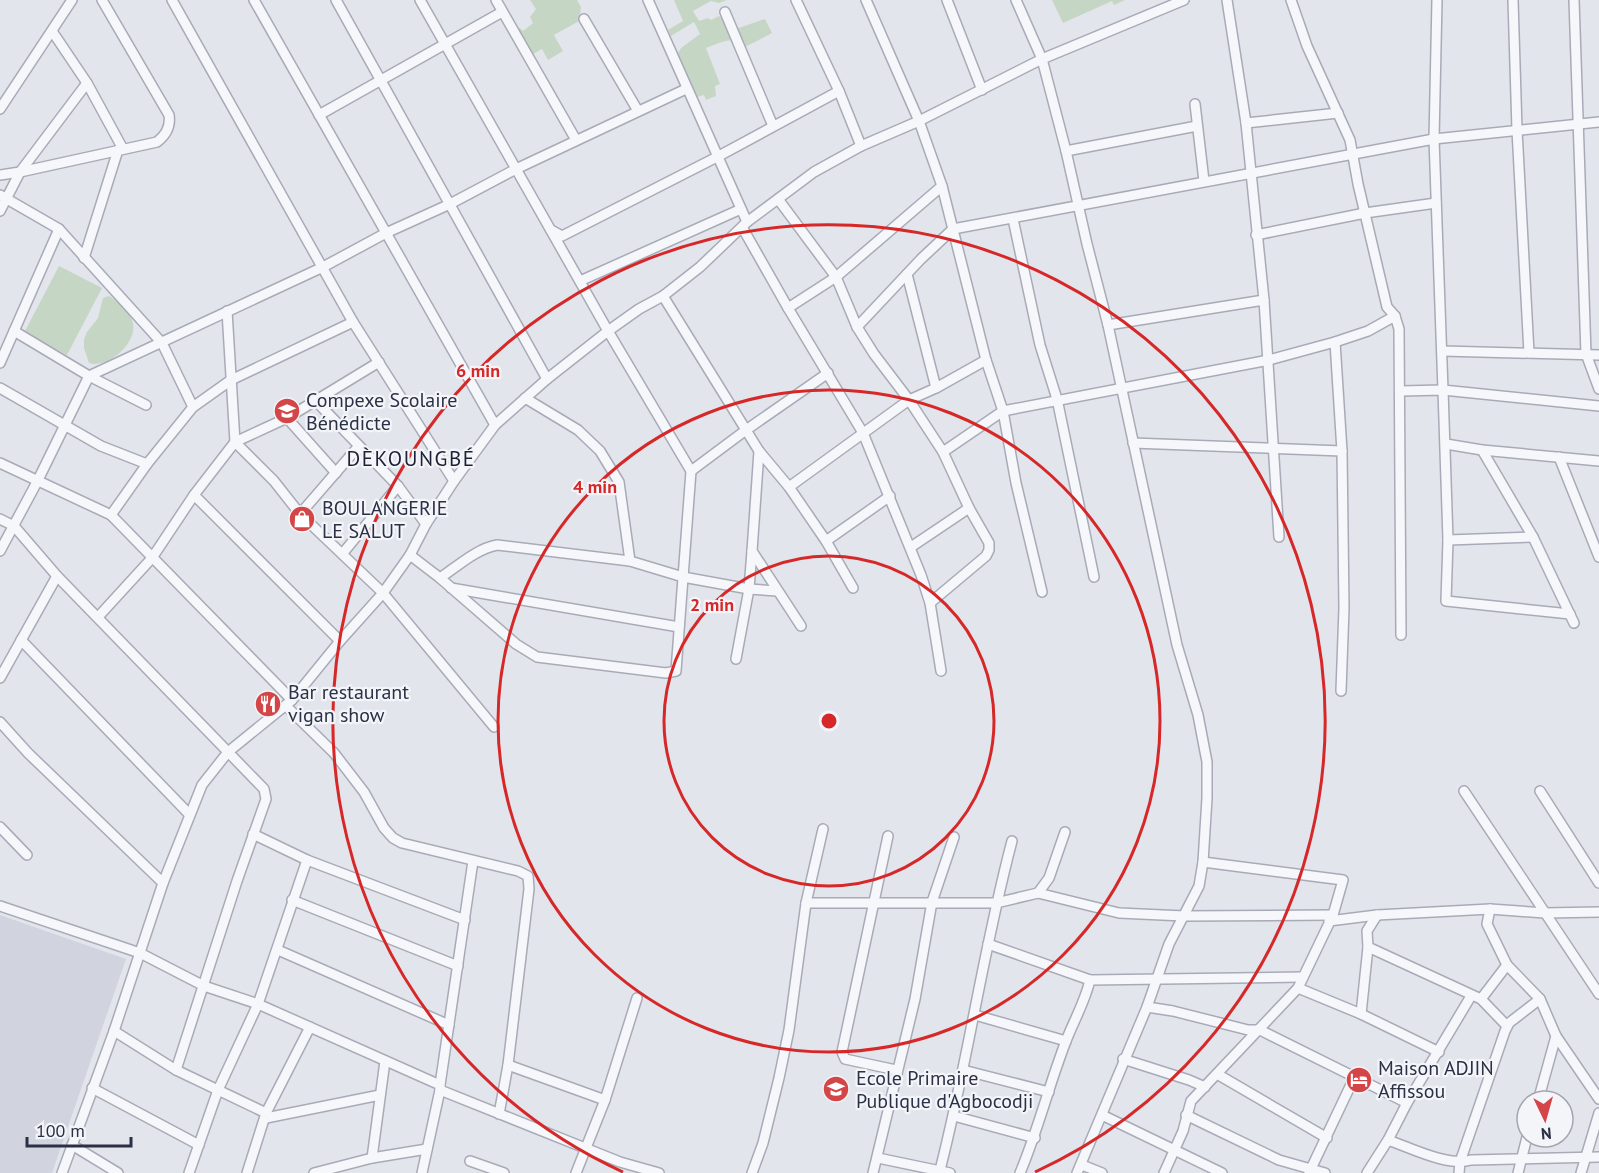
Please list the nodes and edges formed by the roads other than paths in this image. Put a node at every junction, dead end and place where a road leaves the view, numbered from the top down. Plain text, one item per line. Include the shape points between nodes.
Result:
1 (72, 0) edge
2 (102, 0) edge
3 (172, 0) edge
4 (254, 0) edge
5 (336, 0) edge
6 (420, 0) edge
7 (496, 0) edge
8 (648, 0) edge
9 (796, 0) edge
10 (866, 0) edge
11 (947, 0) edge
12 (1016, 0) edge
13 (1184, 0) edge
14 (1227, 0) edge
15 (1291, 0) edge
16 (1437, 0) edge
17 (1514, 0) edge
18 (1574, 0) edge
19 (502, 12) junction
20 (725, 12) dead end
21 (584, 19) dead end
22 (52, 31) junction
23 (445, 44) junction
24 (1042, 59) junction
25 (381, 80) junction
26 (87, 82) junction
27 (686, 89) junction
28 (982, 90) junction
29 (839, 91) junction
30 (1195, 104) dead end
31 (0, 109) edge
32 (638, 111) junction
33 (1338, 113) junction
34 (319, 115) junction
35 (919, 121) junction
36 (1599, 122) edge
37 (1246, 123) junction
38 (1578, 123) junction
39 (773, 126) junction
40 (1197, 126) junction
41 (1517, 130) junction
42 (1434, 139) junction
43 (576, 140) junction
44 (861, 146) junction
45 (120, 149) junction
46 (1066, 151) junction
47 (1354, 153) junction
48 (717, 157) junction
49 (516, 169) junction
50 (20, 172) junction
51 (1250, 173) junction
52 (0, 175) edge
53 (1204, 181) junction
54 (942, 186) junction
55 (3, 196) edge
56 (778, 198) junction
57 (1436, 203) junction
58 (450, 204) junction
59 (1078, 206) junction
60 (741, 209) junction
61 (0, 211) edge
62 (1365, 213) junction
63 (1013, 219) junction
64 (744, 225) junction
65 (59, 229) junction
66 (953, 229) junction
67 (550, 230) junction
68 (386, 234) junction
69 (1256, 235) junction
70 (84, 258) junction
71 (322, 267) junction
72 (907, 274) junction
73 (836, 277) junction
74 (580, 281) junction
75 (663, 296) junction
76 (1264, 300) junction
77 (788, 308) junction
78 (227, 311) junction
79 (1395, 316) junction
80 (353, 322) junction
81 (1108, 325) junction
82 (857, 327) junction
83 (14, 331) junction
84 (608, 331) junction
85 (1335, 342) junction
86 (162, 343) junction
87 (1443, 351) junction
88 (1529, 353) junction
89 (1586, 354) junction
90 (1599, 355) edge
91 (986, 360) junction
92 (1269, 360) junction
93 (379, 362) junction
94 (0, 363) edge
95 (828, 373) junction
96 (89, 376) junction
97 (547, 379) junction
98 (231, 380) junction
99 (1121, 387) junction
100 (0, 388) edge
101 (936, 388) junction
102 (1599, 389) edge
103 (1443, 390) junction
104 (1401, 391) junction
105 (525, 399) junction
106 (1057, 399) junction
107 (315, 400) junction
108 (909, 400) junction
109 (146, 405) dead end
110 (1599, 406) edge
111 (193, 407) junction
112 (1003, 411) junction
113 (287, 418) junction
114 (65, 425) junction
115 (495, 425) junction
116 (746, 430) junction
117 (863, 433) junction
118 (235, 442) junction
119 (1133, 444) junction
120 (1446, 444) junction
121 (358, 447) junction
122 (1274, 448) junction
123 (1482, 450) junction
124 (759, 451) junction
125 (1342, 451) junction
126 (943, 452) junction
127 (1559, 458) junction
128 (1599, 461) edge
129 (0, 463) edge
130 (147, 464) junction
131 (691, 471) junction
132 (336, 473) junction
133 (454, 481) junction
134 (37, 482) junction
135 (398, 486) junction
136 (789, 487) junction
137 (194, 495) junction
138 (890, 496) junction
139 (969, 508) junction
140 (300, 514) junction
141 (111, 515) junction
142 (0, 519) edge
143 (426, 524) junction
144 (14, 526) junction
145 (1279, 537) dead end
146 (1533, 537) junction
147 (1448, 540) junction
148 (825, 542) junction
149 (911, 547) junction
150 (0, 551) edge
151 (752, 551) junction
152 (343, 553) junction
153 (410, 555) junction
154 (1599, 556) edge
155 (152, 558) junction
156 (630, 561) junction
157 (57, 576) junction
158 (683, 577) junction
159 (1094, 577) dead end
160 (440, 578) junction
161 (450, 588) junction
162 (853, 588) dead end
163 (749, 589) junction
164 (777, 591) junction
165 (1042, 592) dead end
166 (383, 593) junction
167 (930, 603) junction
168 (98, 617) junction
169 (801, 626) dead end
170 (679, 627) junction
171 (1401, 634) dead end
172 (21, 640) junction
173 (340, 640) junction
174 (736, 659) dead end
175 (941, 671) dead end
176 (0, 678) edge
177 (1341, 691) dead end
178 (289, 703) junction
179 (0, 722) edge
180 (494, 727) dead end
181 (228, 752) junction
182 (1464, 791) dead end
183 (1540, 791) dead end
184 (189, 814) junction
185 (0, 827) edge
186 (823, 829) dead end
187 (1065, 832) dead end
188 (253, 834) junction
189 (888, 836) dead end
190 (954, 837) dead end
191 (1012, 841) dead end
192 (27, 855) dead end
193 (307, 860) junction
194 (473, 861) junction
195 (1203, 862) junction
196 (163, 883) junction
197 (1599, 884) edge
198 (1038, 893) junction
199 (292, 900) junction
200 (932, 902) junction
201 (806, 903) junction
202 (874, 903) junction
203 (996, 903) junction
204 (0, 906) edge
205 (1490, 909) junction
206 (1599, 912) edge
207 (1545, 913) junction
208 (1377, 915) junction
209 (1185, 916) junction
210 (1331, 918) junction
211 (465, 920) junction
212 (988, 944) junction
213 (1368, 947) junction
214 (278, 950) junction
215 (140, 953) junction
216 (1507, 965) junction
217 (458, 966) junction
218 (1303, 978) junction
219 (1090, 980) junction
220 (1155, 981) junction
221 (204, 986) junction
222 (1298, 988) junction
223 (1599, 994) edge
224 (637, 998) dead end
225 (1476, 998) junction
226 (1540, 999) junction
227 (258, 1004) junction
228 (1147, 1007) junction
229 (1361, 1014) junction
230 (975, 1015) junction
231 (449, 1025) junction
232 (1507, 1026) junction
233 (310, 1027) junction
234 (1260, 1029) junction
235 (114, 1031) junction
236 (1556, 1036) junction
237 (1066, 1041) junction
238 (1439, 1052) junction
239 (1123, 1059) junction
240 (385, 1061) junction
241 (508, 1065) junction
242 (176, 1070) junction
243 (896, 1070) junction
244 (963, 1070) junction
245 (1218, 1074) junction
246 (1355, 1076) junction
247 (1595, 1084) edge
248 (440, 1087) junction
249 (1205, 1087) junction
250 (92, 1088) junction
251 (1541, 1089) edge
252 (218, 1090) junction
253 (1049, 1092) junction
254 (380, 1095) junction
255 (1599, 1099) edge
256 (605, 1100) junction
257 (1407, 1103) junction
258 (1599, 1113) edge
259 (499, 1114) junction
260 (1102, 1115) junction
261 (1186, 1115) junction
262 (266, 1116) junction
263 (954, 1116) junction
264 (1035, 1138) junction
265 (1327, 1138) junction
266 (1388, 1140) junction
267 (199, 1144) junction
268 (72, 1145) junction
269 (586, 1148) junction
270 (1174, 1148) junction
271 (427, 1149) junction
272 (1524, 1149) edge
273 (1586, 1157) junction
274 (1599, 1157) edge
275 (372, 1158) junction
276 (878, 1158) junction
277 (1521, 1159) junction
278 (470, 1161) dead end
279 (620, 1162) junction
280 (1460, 1162) junction
281 (1080, 1169) edge
282 (945, 1171) edge
283 (1310, 1171) edge
284 (62, 1173) edge
285 (118, 1173) edge
286 (189, 1173) edge
287 (247, 1173) edge
288 (314, 1173) edge
289 (422, 1173) edge
290 (504, 1173) edge
291 (576, 1173) edge
292 (617, 1173) edge
293 (659, 1173) edge
294 (753, 1173) edge
295 (873, 1173) edge
296 (1020, 1173) edge
297 (1102, 1173) edge
298 (1164, 1173) edge
299 (1222, 1173) edge
300 (1325, 1173) edge
301 (1366, 1173) edge
302 (1459, 1173) edge
303 (1518, 1173) edge
304 (1581, 1173) edge

1 - 22 street
2 - 45 street via 170,122 164,137 157,142
3 - 71 street
4 - 34 street
5 - 25 street
6 - 23 street
7 - 19 street
8 - 27 street
9 - 29 street
10 - 35 street
11 - 28 street
12 - 24 street
13 - 24 street
14 - 37 street
15 - 33 street
16 - 42 street
17 - 41 street
18 - 38 street
19 - 23 street
19 - 43 street
20 - 39 street
21 - 32 street
22 - 26 street
22 - 31 street
23 - 25 street
23 - 49 street
24 - 28 street
24 - 46 street
25 - 34 street
25 - 58 street
26 - 45 street
26 - 50 street
27 - 32 street
27 - 48 street
28 - 35 street
29 - 39 street
29 - 44 street
30 - 40 street
32 - 43 street
33 - 37 street
33 - 47 street
34 - 68 street
35 - 44 street
35 - 54 street
36 - 38 street
37 - 51 street
38 - 41 street
38 - 89 street
39 - 48 street
40 - 46 street
40 - 53 street
41 - 42 street
41 - 88 street
42 - 47 street
42 - 57 street
43 - 49 street
44 - 56 street
45 - 50 street
45 - 70 street
46 - 59 street
47 - 51 street
47 - 62 street
48 - 60 street
48 - 67 street via 562,236
49 - 58 street
49 - 67 street
50 - 52 street
50 - 55 street
51 - 53 street
51 - 69 street
53 - 59 street
54 - 66 street
54 - 73 street
55 - 61 street
55 - 65 street
56 - 64 street
56 - 73 street
57 - 62 street
57 - 87 street
58 - 68 street
58 - 97 street
59 - 63 street
59 - 81 street
60 - 64 street
60 - 74 street
62 - 69 street
62 - 79 street via 1387,307
63 - 66 street
63 - 106 street
64 - 75 street
64 - 77 street
65 - 70 street
65 - 83 street
66 - 72 street
66 - 91 street
67 - 74 street
68 - 71 street
68 - 115 street
69 - 76 street
70 - 86 street
71 - 78 street
71 - 80 street
72 - 82 street
72 - 101 street
73 - 77 street
73 - 82 street
74 - 84 street
75 - 84 street
75 - 116 street
76 - 81 street
76 - 92 street
77 - 95 street
78 - 86 street
78 - 98 street
79 - 85 street via 1368,331
79 - 104 street
80 - 93 street
80 - 98 street
81 - 99 street
82 - 108 street
83 - 94 street
83 - 96 street
84 - 97 street
84 - 131 street
85 - 92 street
85 - 125 street
86 - 96 street
86 - 111 street
87 - 88 street
87 - 103 street
88 - 89 street
89 - 90 street
89 - 102 street
91 - 101 street
91 - 112 street
92 - 99 street
92 - 122 street
93 - 107 street
93 - 133 street
95 - 116 street
95 - 117 street
96 - 109 street
96 - 114 street
97 - 105 street
98 - 111 street
98 - 118 street
99 - 106 street
99 - 119 street
100 - 114 street
101 - 108 street
103 - 104 street
103 - 110 street
103 - 120 street
104 - 171 street
105 - 115 street
105 - 156 street via 578,430 600,451 619,482
106 - 112 street
106 - 159 street
107 - 113 street
107 - 121 street
108 - 117 street
108 - 126 street
111 - 130 street
112 - 126 street
112 - 165 street
113 - 118 street
113 - 132 street
114 - 130 street via 101,446
114 - 134 street
115 - 133 street
116 - 124 street
116 - 131 street
117 - 136 street
117 - 138 street
118 - 137 street
118 - 140 street
119 - 122 street
119 - 195 street via 1207,762
120 - 123 street
120 - 147 street
121 - 132 street
121 - 135 street
122 - 125 street
122 - 145 street
123 - 127 street
123 - 146 street
124 - 136 street
124 - 151 street
125 - 177 street
126 - 139 street
127 - 128 street
127 - 154 street
129 - 134 street
130 - 141 street
131 - 158 street
132 - 140 street
133 - 143 street
134 - 141 street
134 - 144 street
135 - 143 street
135 - 152 street
136 - 148 street
137 - 155 street
137 - 173 street
138 - 148 street
138 - 149 street
139 - 149 street
139 - 167 street via 989,550
140 - 152 street
141 - 155 street
142 - 144 street
143 - 153 street
144 - 150 street
144 - 157 street
146 - 147 street
146 - 147 street via 1572,618 1446,601
148 - 162 street
149 - 167 street
151 - 163 street
151 - 164 street
152 - 166 street
153 - 160 street
153 - 166 street
155 - 168 street
155 - 178 street
156 - 158 street
156 - 160 street via 497,546 479,551
157 - 168 street
157 - 172 street
158 - 163 street
158 - 170 street
160 - 161 street
161 - 170 street
161 - 170 street via 537,657 676,671
163 - 164 street
163 - 174 street
164 - 169 street
166 - 173 street
166 - 180 street
167 - 175 street
168 - 181 street
172 - 176 street
172 - 184 street
173 - 178 street
178 - 181 street
178 - 194 street via 334,753 393,838
179 - 196 street
181 - 184 street via 202,784
181 - 188 street via 266,794
182 - 207 street
183 - 197 street
184 - 196 street
185 - 192 street
186 - 201 street
187 - 198 street via 1049,878
188 - 193 street
188 - 221 street
189 - 202 street
190 - 200 street
191 - 203 street
193 - 199 street
193 - 211 street
194 - 211 street
194 - 241 street via 523,872 529,881
195 - 209 street via 1199,886
195 - 210 street via 1343,880
196 - 215 street
198 - 203 street
198 - 209 street via 1119,913
199 - 214 street
199 - 217 street
200 - 202 street
200 - 203 street
200 - 243 street via 915,999
201 - 202 street
201 - 294 street via 789,1030
202 - 243 street via 842,1052 845,1059
203 - 212 street
204 - 215 street
205 - 207 street
205 - 208 street
205 - 216 street via 1487,924
206 - 207 street
207 - 223 street
208 - 210 street
208 - 213 street via 1367,931
209 - 210 street
209 - 220 street
210 - 218 street
211 - 217 street
212 - 219 street
212 - 230 street
213 - 225 street
213 - 229 street
214 - 227 street
214 - 231 street
215 - 221 street
215 - 235 street
216 - 225 street
216 - 226 street
217 - 231 street
218 - 220 street
218 - 222 street
219 - 220 street
219 - 237 street
220 - 228 street
221 - 227 street
221 - 242 street
222 - 229 street
222 - 234 street
224 - 256 street
225 - 232 street
225 - 238 street
226 - 232 street
226 - 236 street
227 - 233 street
227 - 252 street
228 - 234 street via 1248,1030
228 - 239 street
229 - 238 street
230 - 237 street
230 - 244 street
231 - 248 street
232 - 280 street
233 - 240 street
233 - 262 street
234 - 245 street
234 - 246 street
235 - 242 street
235 - 250 street
236 - 247 street
236 - 251 street
237 - 253 street
238 - 257 street
239 - 249 street
239 - 260 street
240 - 248 street
240 - 254 street
241 - 256 street
241 - 259 street
242 - 252 street
243 - 276 street
244 - 253 street
244 - 263 street
245 - 249 street
245 - 265 street
246 - 257 street
246 - 265 street
247 - 255 street
248 - 259 street
248 - 271 street
249 - 261 street via 1191,1101
250 - 267 street
250 - 268 street
252 - 262 street
252 - 267 street
253 - 264 street
254 - 262 street
254 - 275 street
256 - 269 street
257 - 266 street
258 - 273 street
259 - 269 street
260 - 270 street
260 - 281 street
261 - 270 street
261 - 283 street
262 - 287 street
263 - 264 street
263 - 282 street
264 - 296 street
265 - 283 street
266 - 280 street via 1443,1160
266 - 301 street
267 - 286 street
268 - 284 street
268 - 285 street
269 - 279 street
269 - 291 street
270 - 298 street
270 - 299 street
271 - 275 street
271 - 289 street
272 - 277 street
273 - 274 street
273 - 277 street
273 - 304 street
275 - 288 street
276 - 282 street
276 - 295 street
277 - 280 street
277 - 303 street
278 - 290 street
279 - 292 street
279 - 293 street
280 - 302 street
281 - 297 street
283 - 300 street

